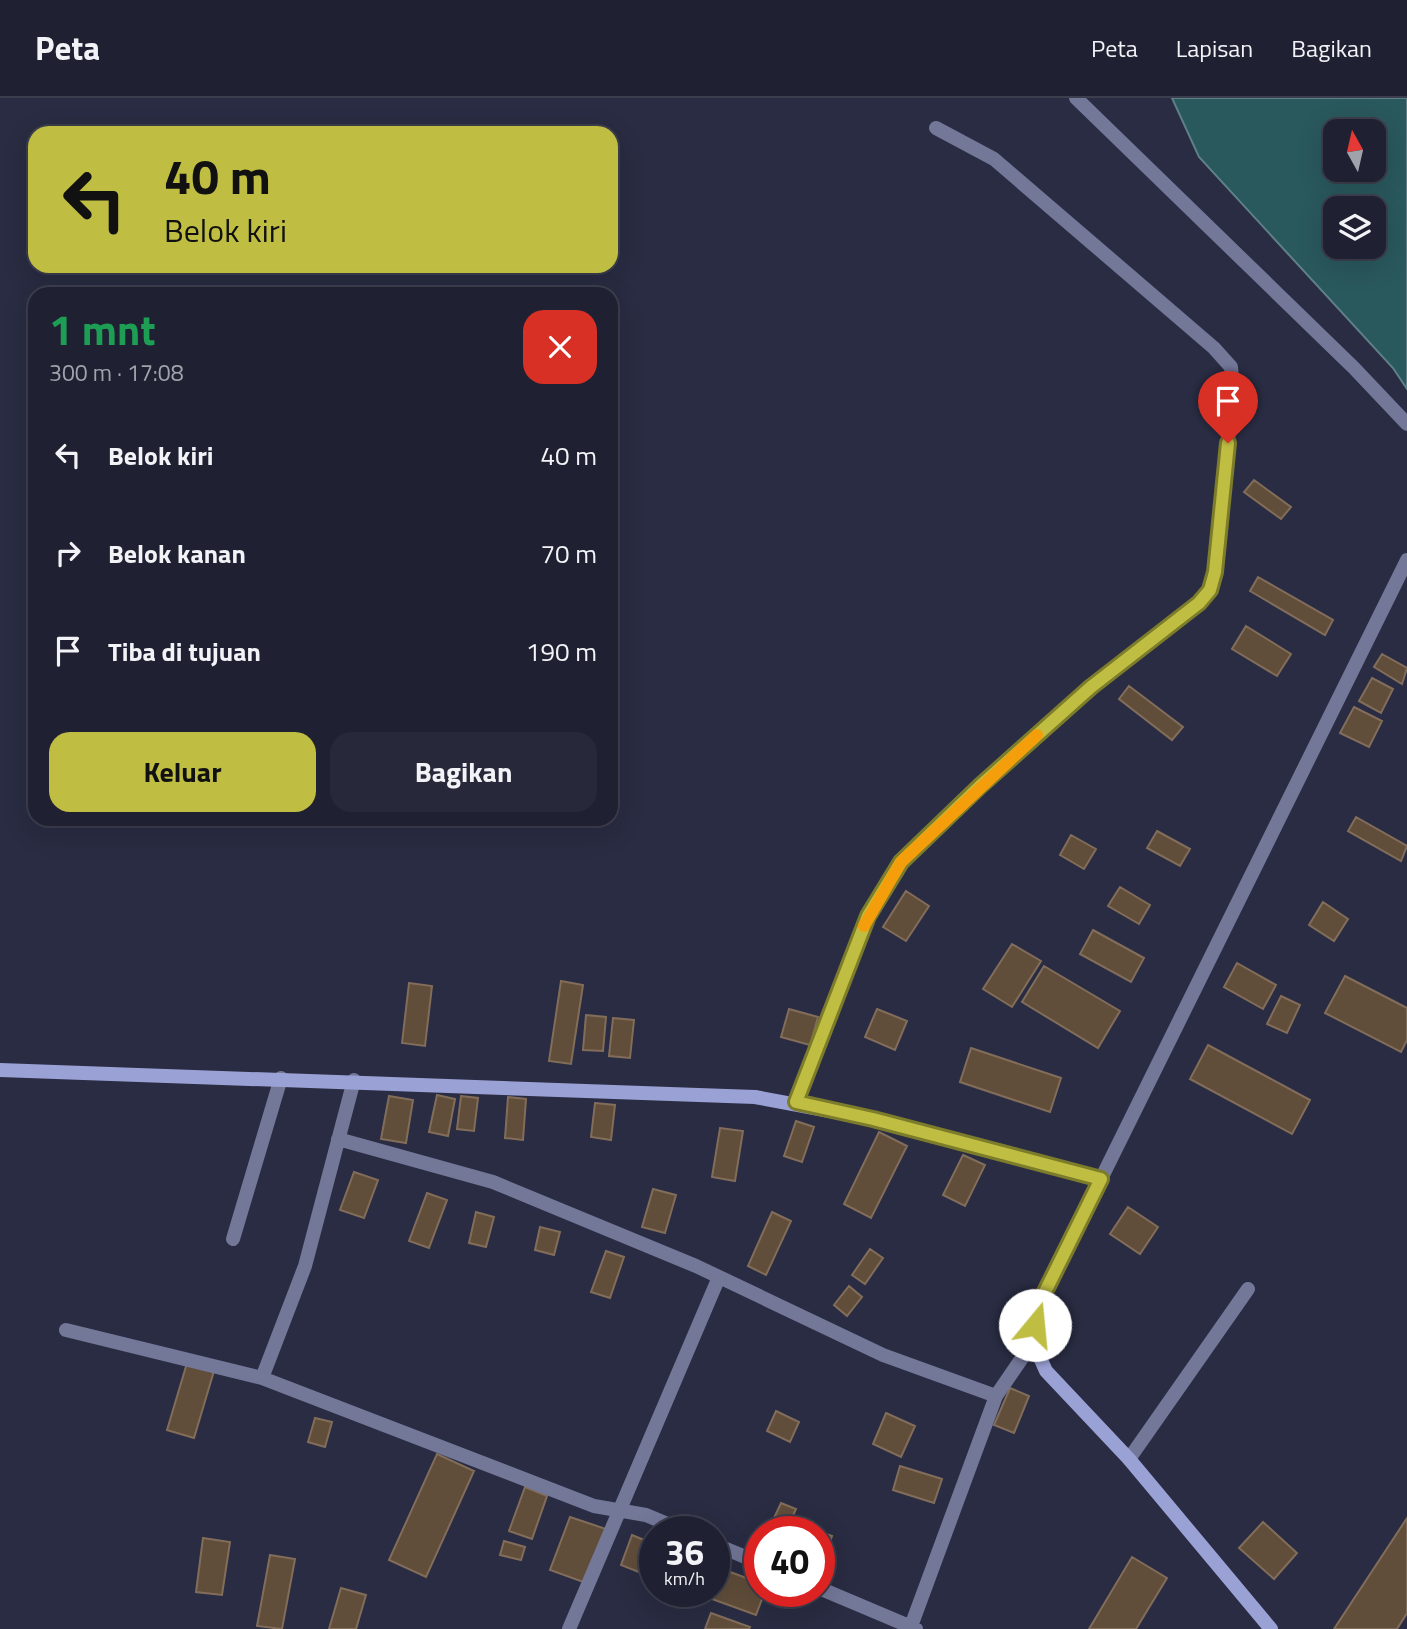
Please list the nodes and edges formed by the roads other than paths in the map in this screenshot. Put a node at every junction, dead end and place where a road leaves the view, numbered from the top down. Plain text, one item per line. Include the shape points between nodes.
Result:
1 (1076, 98) edge
2 (936, 128) dead end
3 (1407, 424) edge
4 (1407, 560) edge
5 (0, 1070) edge
6 (281, 1078) junction
7 (354, 1080) junction
8 (796, 1102) junction
9 (338, 1139) junction
10 (1101, 1179) junction
11 (233, 1239) dead end
12 (719, 1277) junction
13 (1248, 1289) dead end
14 (66, 1329) dead end
15 (1033, 1342) junction
16 (262, 1378) junction
17 (996, 1396) junction
18 (1129, 1459) junction
19 (618, 1509) junction
20 (648, 1516) edge
21 (835, 1595) edge
22 (912, 1628) edge
23 (569, 1629) edge
24 (1271, 1629) edge

1 - 3 street
2 - 8 street via 993,159 1231,367 1233,390 1215,572 1210,590 1199,603 1091,687 901,862 868,916
4 - 10 street
5 - 6 street
6 - 7 street
6 - 11 street
7 - 8 street
7 - 9 street
8 - 10 street
9 - 12 street via 494,1182
9 - 16 street via 305,1266
10 - 15 street via 1037,1308
12 - 17 street via 883,1354
12 - 19 street
13 - 18 street
14 - 16 street
15 - 17 street
15 - 18 street via 1046,1371
16 - 19 street via 594,1506
17 - 22 street
18 - 24 street
19 - 20 street
19 - 23 street
21 - 22 street

